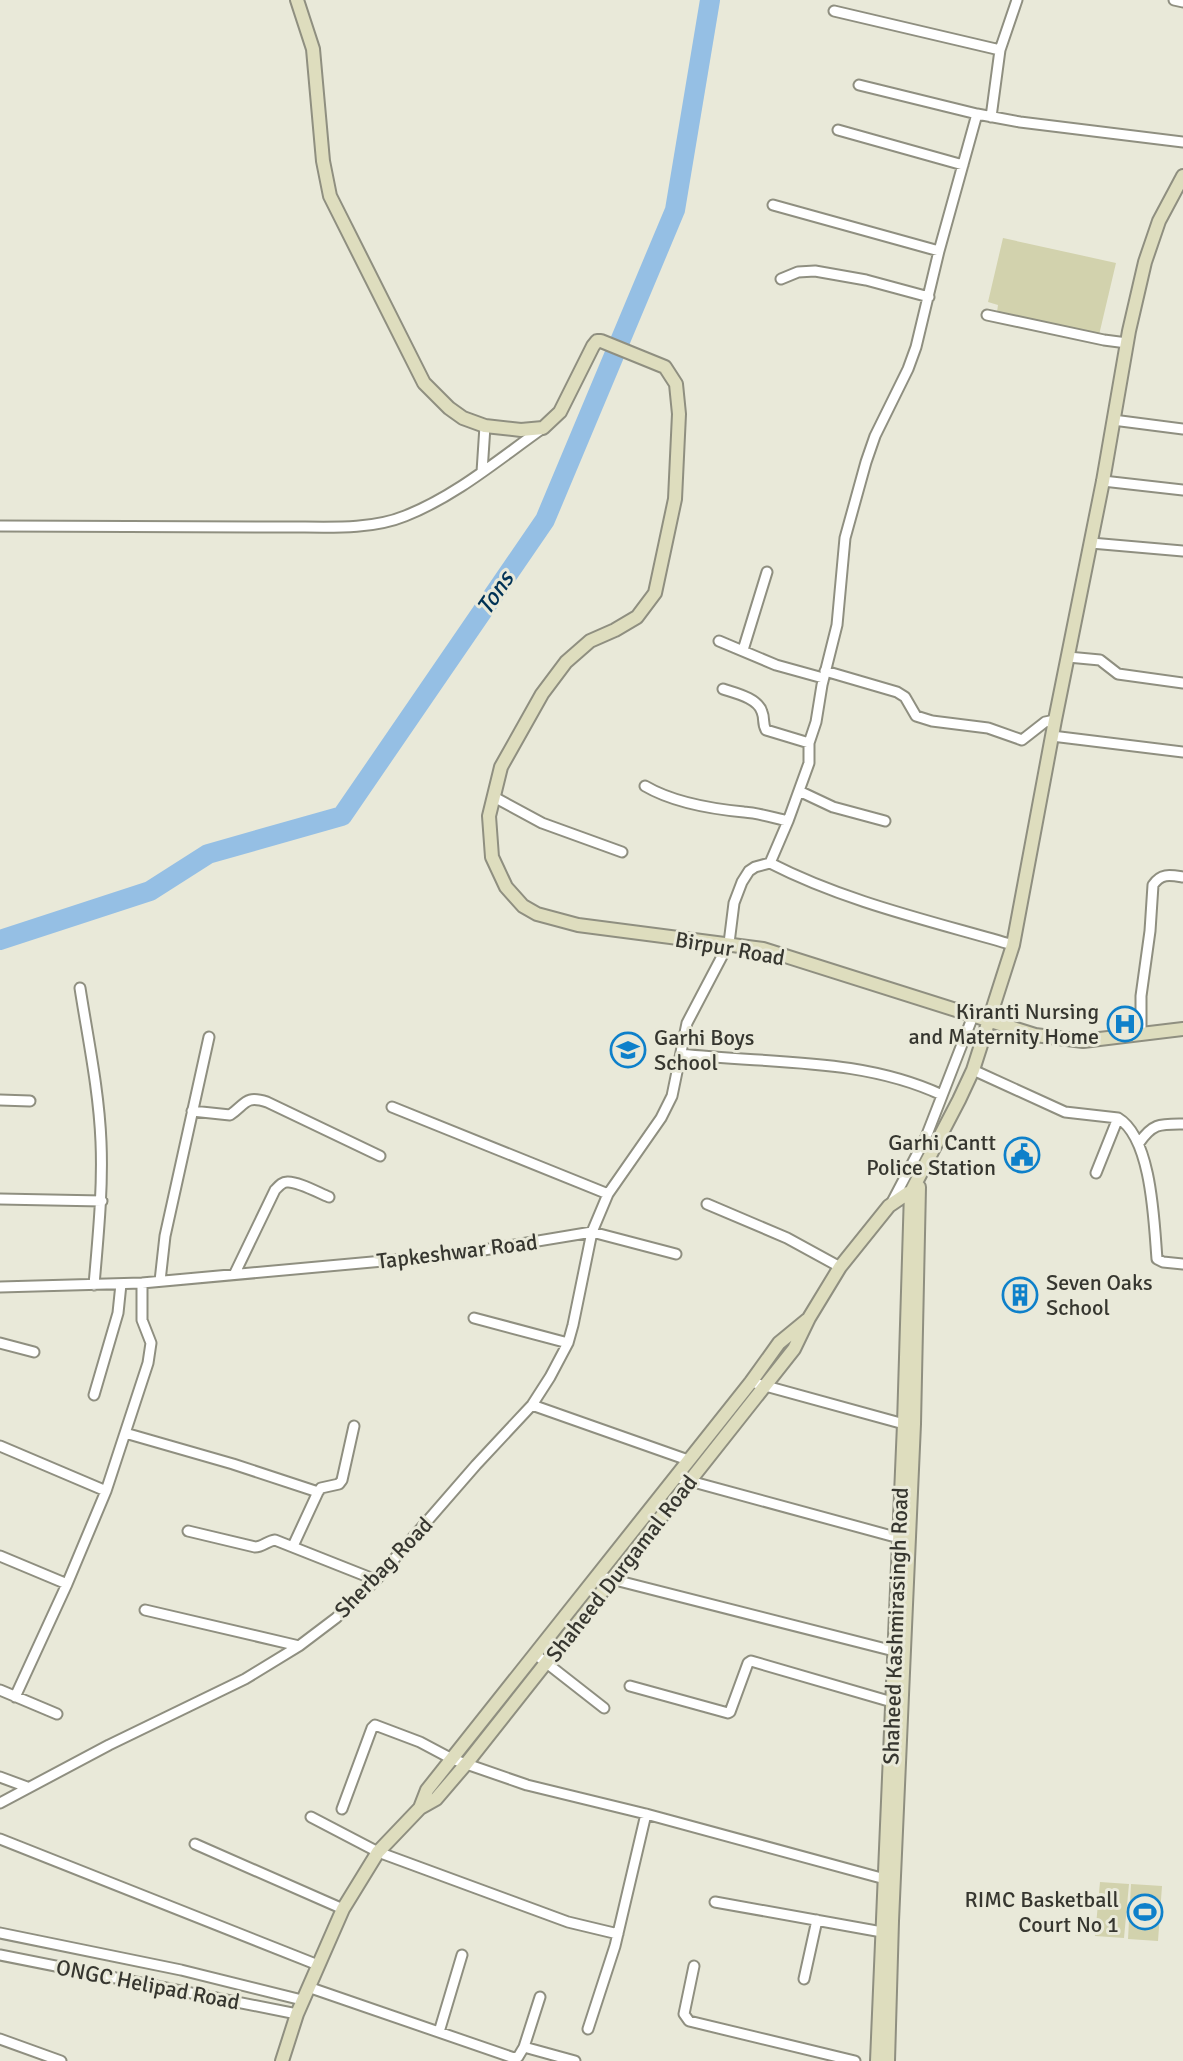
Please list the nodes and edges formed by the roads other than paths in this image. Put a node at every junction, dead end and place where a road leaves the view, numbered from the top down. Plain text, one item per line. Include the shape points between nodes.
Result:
1 (297, 0) edge
2 (1017, 0) edge
3 (1174, 0) edge
4 (1183, 2) edge
5 (834, 11) dead end
6 (1000, 50) junction
7 (859, 85) dead end
8 (977, 114) junction
9 (991, 117) junction
10 (838, 130) dead end
11 (1183, 142) edge
12 (963, 165) junction
13 (1183, 176) edge
14 (773, 205) dead end
15 (939, 251) junction
16 (781, 279) dead end
17 (929, 297) junction
18 (987, 315) dead end
19 (1127, 343) junction
20 (1113, 420) junction
21 (485, 426) junction
22 (543, 428) junction
23 (1183, 429) edge
24 (482, 472) junction
25 (1103, 481) junction
26 (1183, 490) edge
27 (0, 526) edge
28 (1091, 543) junction
29 (1183, 551) edge
30 (767, 572) dead end
31 (719, 641) dead end
32 (743, 650) junction
33 (1068, 657) junction
34 (824, 675) junction
35 (1183, 683) edge
36 (723, 689) dead end
37 (1055, 720) junction
38 (1052, 736) junction
39 (809, 743) junction
40 (1183, 752) edge
41 (645, 786) dead end
42 (799, 791) junction
43 (494, 797) junction
44 (788, 821) junction
45 (885, 821) dead end
46 (622, 852) dead end
47 (770, 863) junction
48 (1183, 877) edge
49 (729, 943) junction
50 (1013, 945) junction
51 (80, 988) dead end
52 (973, 1016) junction
53 (990, 1021) junction
54 (1183, 1029) edge
55 (1141, 1034) junction
56 (209, 1037) dead end
57 (681, 1054) junction
58 (973, 1070) junction
59 (942, 1095) junction
60 (0, 1100) edge
61 (30, 1101) dead end
62 (392, 1107) dead end
63 (192, 1111) junction
64 (1118, 1118) junction
65 (1183, 1124) edge
66 (1139, 1143) junction
67 (380, 1156) dead end
68 (1096, 1173) dead end
69 (916, 1188) junction
70 (608, 1194) junction
71 (329, 1197) dead end
72 (0, 1199) edge
73 (102, 1201) junction
74 (707, 1204) dead end
75 (891, 1204) junction
76 (592, 1232) junction
77 (676, 1254) dead end
78 (1183, 1264) edge
79 (840, 1267) junction
80 (235, 1273) junction
81 (160, 1281) junction
82 (142, 1283) junction
83 (121, 1284) junction
84 (94, 1285) junction
85 (0, 1287) edge
86 (474, 1318) dead end
87 (809, 1318) junction
88 (0, 1343) edge
89 (568, 1343) junction
90 (34, 1352) dead end
91 (751, 1382) junction
92 (765, 1386) junction
93 (94, 1395) dead end
94 (532, 1405) junction
95 (904, 1424) junction
96 (354, 1426) dead end
97 (125, 1433) junction
98 (0, 1446) edge
99 (688, 1460) junction
100 (675, 1477) junction
101 (690, 1481) junction
102 (106, 1491) junction
103 (318, 1492) junction
104 (188, 1531) dead end
105 (899, 1538) junction
106 (293, 1546) junction
107 (0, 1556) edge
108 (597, 1575) junction
109 (612, 1579) junction
110 (376, 1580) junction
111 (67, 1584) junction
112 (145, 1610) dead end
113 (299, 1646) junction
114 (894, 1651) junction
115 (535, 1654) junction
116 (547, 1662) junction
117 (630, 1686) dead end
118 (0, 1690) edge
119 (15, 1697) junction
120 (892, 1702) junction
121 (604, 1708) dead end
122 (57, 1714) dead end
123 (452, 1759) junction
124 (466, 1764) junction
125 (0, 1777) edge
126 (27, 1787) junction
127 (0, 1803) edge
128 (420, 1808) junction
129 (342, 1809) dead end
130 (646, 1814) junction
131 (311, 1817) dead end
132 (0, 1839) edge
133 (195, 1844) dead end
134 (378, 1852) junction
135 (885, 1879) junction
136 (715, 1902) dead end
137 (343, 1909) junction
138 (817, 1920) junction
139 (882, 1932) junction
140 (0, 1933) edge
141 (618, 1934) junction
142 (0, 1955) edge
143 (462, 1955) dead end
144 (318, 1965) junction
145 (694, 1966) dead end
146 (804, 1979) dead end
147 (308, 1987) junction
148 (540, 1997) dead end
149 (302, 2000) junction
150 (297, 2014) junction
151 (588, 2029) dead end
152 (439, 2032) junction
153 (0, 2039) edge
154 (524, 2047) junction
155 (61, 2061) edge
156 (282, 2061) edge
157 (575, 2061) edge
158 (855, 2061) edge
159 (877, 2061) edge
160 (888, 2061) edge

1 - 21 street via 313,49 330,196 424,383 463,418
2 - 6 street
3 - 4 street
5 - 6 street
6 - 9 street
7 - 8 street
8 - 9 street
8 - 12 street
9 - 11 street
10 - 12 street
12 - 15 street
13 - 19 street via 1145,262
14 - 15 street
15 - 17 street
16 - 17 street via 815,271
17 - 34 street via 908,369 866,462 845,538 837,625
18 - 19 street
19 - 20 street
20 - 23 street
20 - 25 street
21 - 22 street
21 - 24 street
22 - 24 street
22 - 43 street via 560,412 597,341 665,367 676,384 679,414 675,499 655,593 637,617 590,641 566,662 501,767
24 - 27 street via 433,503 368,526
25 - 26 street
25 - 28 street
28 - 29 street
28 - 33 street
30 - 32 street
31 - 32 street
32 - 34 street via 793,671
33 - 35 street via 1100,660 1118,674
33 - 37 street
34 - 37 street via 897,692 916,716 988,728 1022,740
34 - 39 street
36 - 39 street via 757,704 766,730
37 - 38 street
38 - 40 street
38 - 50 street
39 - 42 street via 809,763
41 - 44 street via 701,806
42 - 44 street
42 - 45 street
43 - 46 street via 542,823
43 - 49 street, Birpur Road via 489,816 492,857 506,887 523,906 578,925
44 - 47 street
47 - 49 street via 749,871 742,882
47 - 50 street via 805,881
48 - 55 street via 1165,875 1153,885
49 - 52 street, Birpur Road
49 - 57 street via 687,1023
50 - 53 street
51 - 73 street via 101,1140
52 - 53 street, Birpur Road
52 - 59 street
53 - 55 street, Birpur Road via 1035,1035 1083,1041
53 - 58 street
54 - 55 street, Birpur Road
56 - 63 street
57 - 59 street via 863,1070
57 - 70 street via 661,1118
58 - 64 street via 1065,1112
58 - 69 street
59 - 75 street
60 - 61 street
62 - 70 street
63 - 67 street via 230,1115 255,1098
63 - 81 street
64 - 66 street
64 - 68 street
65 - 66 street via 1155,1125
66 - 78 street via 1153,1204 1157,1259
69 - 75 street, Shaheed Durgamal Road
69 - 95 street, Shaheed Kashmirasingh Road
69 - 160 street, Shaheed Kashmirasingh Road via 914,1424
70 - 76 street
71 - 80 street via 298,1184 282,1184
72 - 73 street
73 - 84 street
74 - 79 street
75 - 79 street, Shaheed Durgamal Road
76 - 77 street
76 - 80 street, Tapkeshwar Road via 460,1254
76 - 89 street, Sherbag Road
79 - 87 street, Shaheed Durgamal Road
80 - 81 street, Tapkeshwar Road
81 - 82 street, Tapkeshwar Road
82 - 83 street, Tapkeshwar Road
82 - 97 street via 142,1320 151,1343
83 - 84 street, Tapkeshwar Road
83 - 93 street
84 - 85 street, Tapkeshwar Road
86 - 89 street
87 - 91 street, Shaheed Durgamal Road via 779,1343
87 - 92 street, Shaheed Durgamal Road via 794,1349
88 - 90 street
89 - 94 street, Sherbag Road
91 - 92 street
91 - 99 street, Shaheed Durgamal Road
92 - 95 street
92 - 101 street, Shaheed Durgamal Road
94 - 99 street
94 - 110 street, Sherbag Road
95 - 105 street, Shaheed Kashmirasingh Road
96 - 103 street via 342,1480
97 - 102 street
97 - 103 street
98 - 102 street
99 - 100 street, Shaheed Durgamal Road
100 - 101 street
100 - 108 street, Shaheed Durgamal Road
101 - 105 street
101 - 109 street, Shaheed Durgamal Road
102 - 111 street
103 - 106 street
104 - 106 street via 255,1547 275,1540
105 - 114 street, Shaheed Kashmirasingh Road
106 - 110 street
107 - 111 street
108 - 109 street
108 - 115 street, Shaheed Durgamal Road
109 - 114 street
109 - 116 street, Shaheed Durgamal Road
110 - 113 street, Sherbag Road
111 - 119 street
112 - 113 street
113 - 126 street, Sherbag Road via 245,1679
114 - 120 street, Shaheed Kashmirasingh Road
115 - 116 street
115 - 123 street, Shaheed Durgamal Road
116 - 121 street
116 - 124 street, Shaheed Durgamal Road
117 - 120 street via 728,1713 751,1661
118 - 119 street
119 - 122 street
120 - 135 street, Shaheed Kashmirasingh Road
123 - 124 street
123 - 128 street, Shaheed Durgamal Road
123 - 129 street via 375,1725
124 - 128 street, Shaheed Durgamal Road via 436,1799
124 - 130 street
125 - 126 street
126 - 127 street, Sherbag Road
128 - 134 street, Shaheed Durgamal Road
130 - 135 street
130 - 141 street
131 - 134 street
132 - 144 street
133 - 137 street
134 - 137 street, Shaheed Durgamal Road
134 - 141 street via 568,1922
135 - 139 street, Shaheed Kashmirasingh Road
136 - 138 street
137 - 144 street, Shaheed Durgamal Road
138 - 139 street
138 - 146 street
139 - 159 street, Shaheed Kashmirasingh Road
140 - 149 street
141 - 151 street
142 - 150 street, ONGC Helipad Road
143 - 152 street
144 - 147 street, Shaheed Durgamal Road
145 - 158 street via 684,2014 689,2021
147 - 149 street, Shaheed Durgamal Road
147 - 152 street
148 - 154 street
149 - 150 street, Shaheed Durgamal Road
150 - 156 street, Shaheed Durgamal Road
152 - 154 street via 514,2058
153 - 155 street
154 - 157 street

